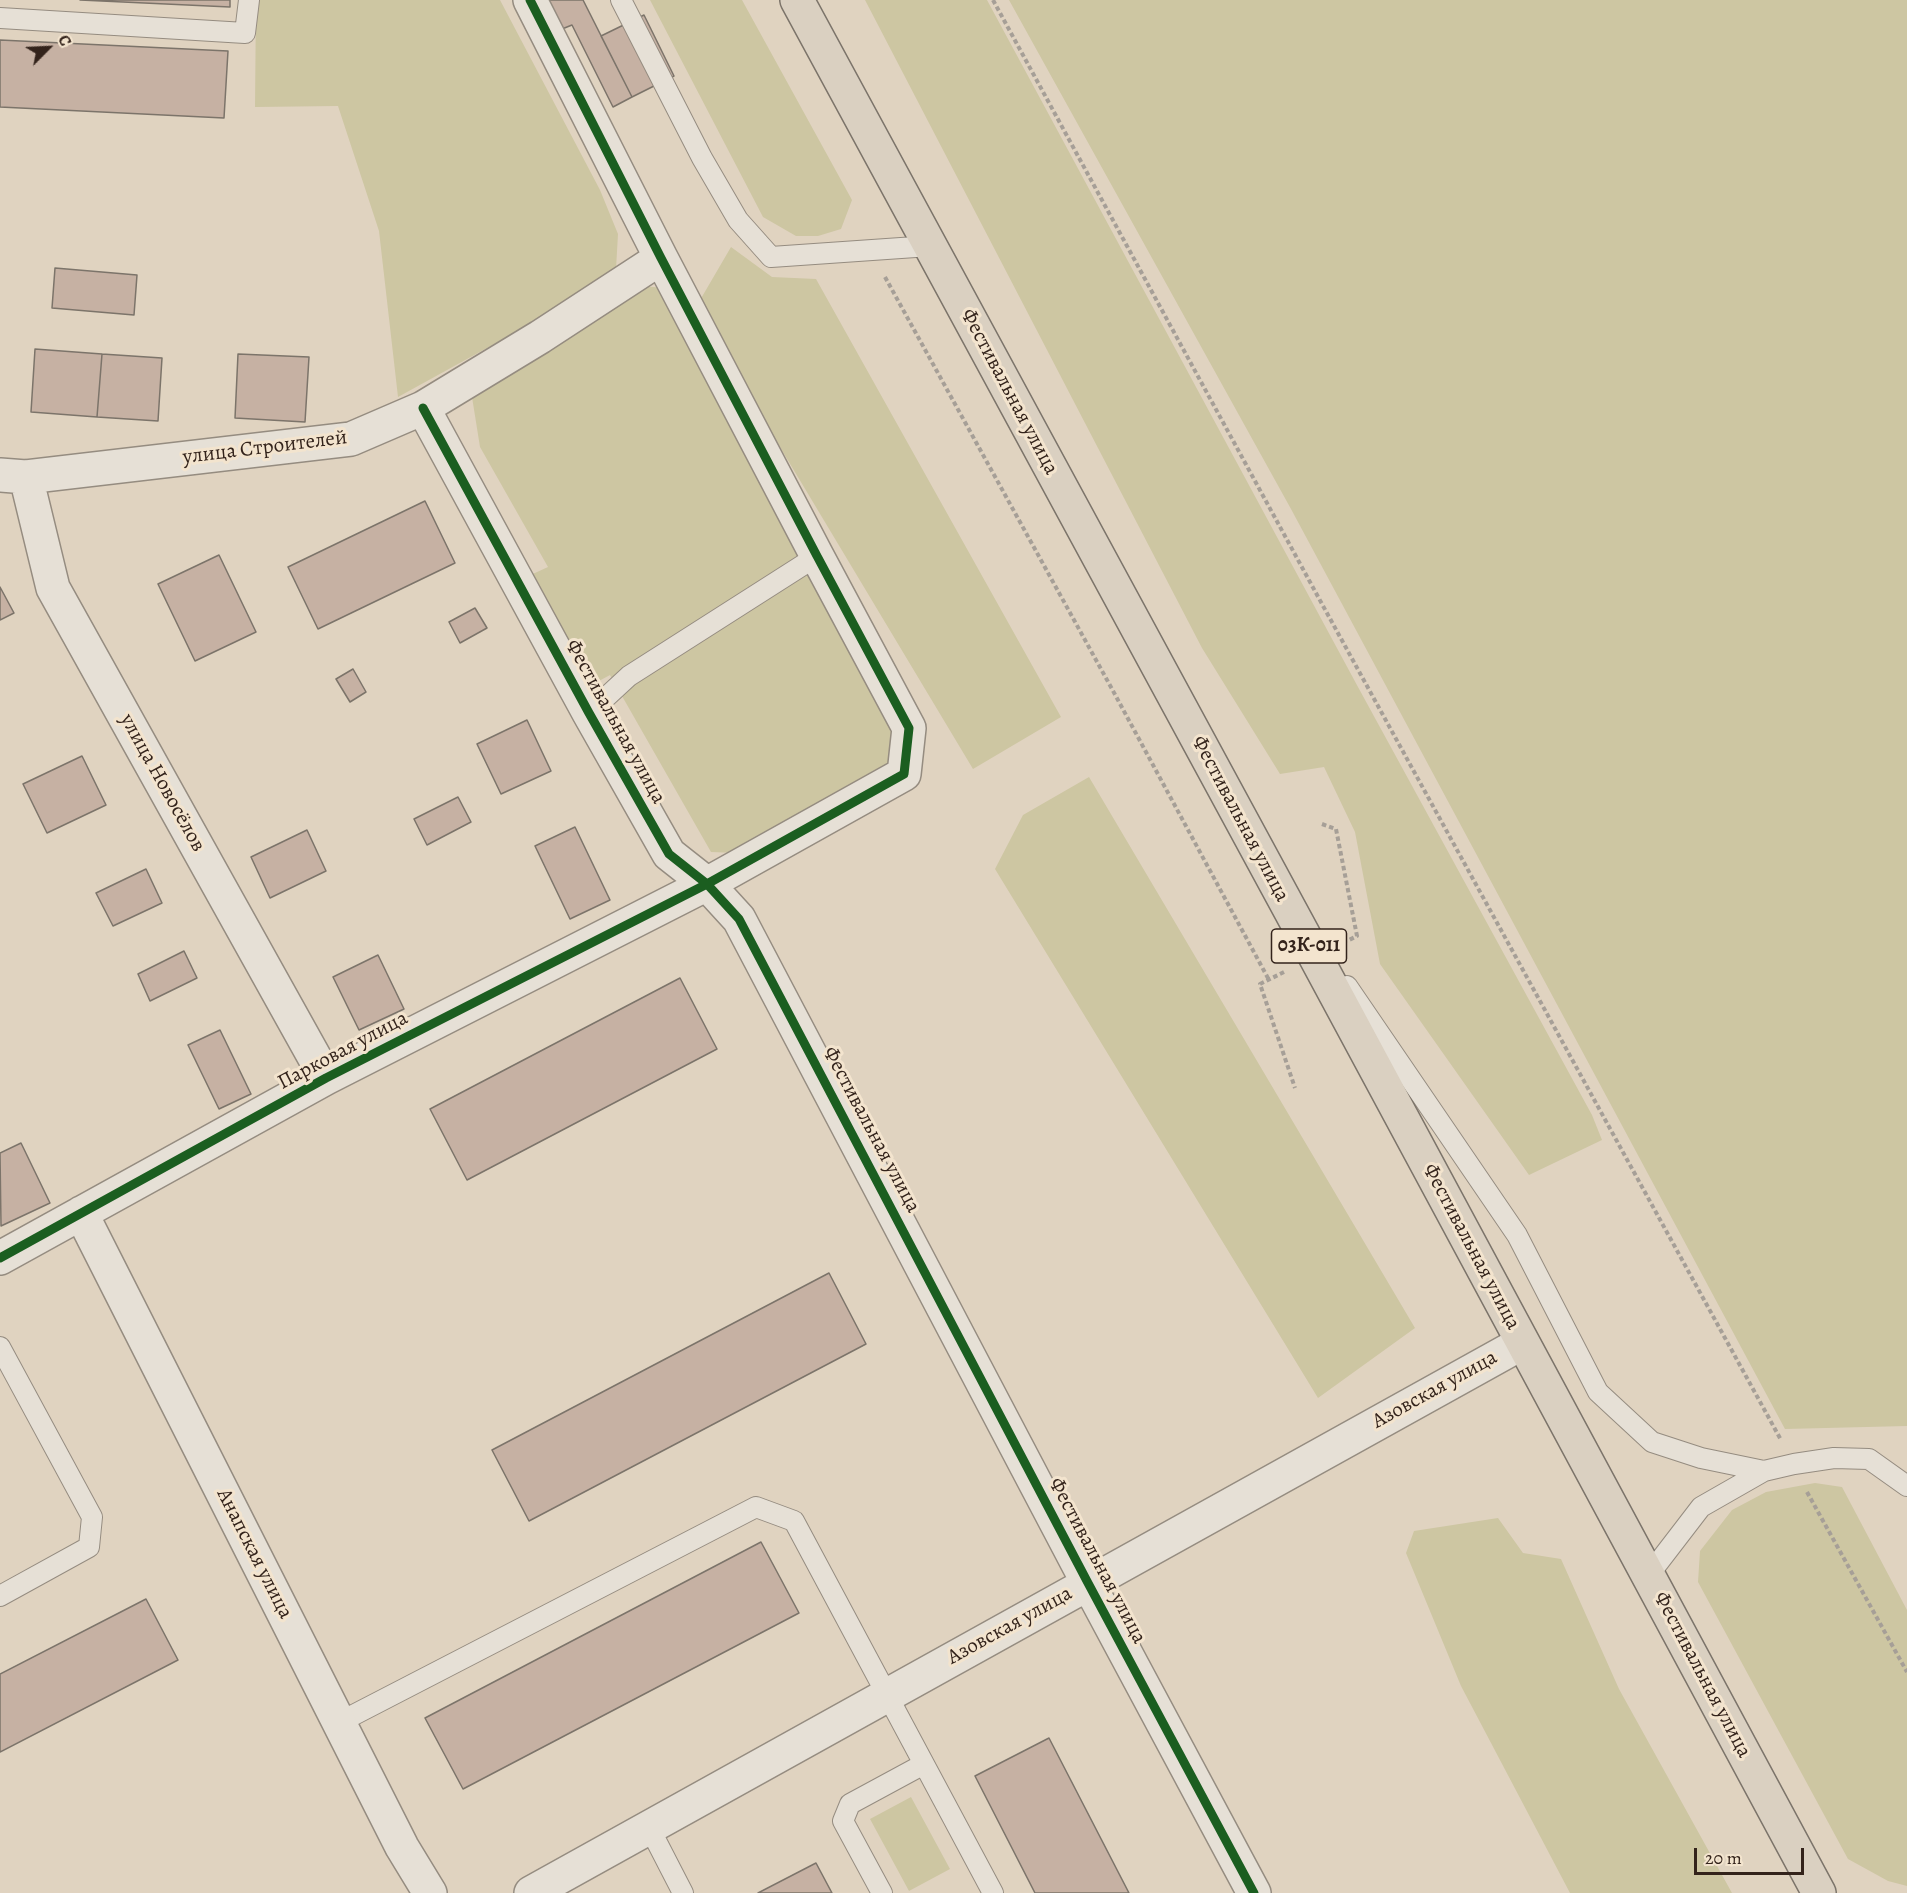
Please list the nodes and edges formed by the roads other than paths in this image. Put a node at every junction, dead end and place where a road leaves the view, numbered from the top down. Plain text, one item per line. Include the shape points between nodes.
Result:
1 (249, 0) edge
2 (530, 0) edge
3 (621, 0) edge
4 (797, 0) edge
5 (0, 18) edge
6 (930, 246) junction
7 (661, 258) junction
8 (423, 408) junction
9 (13, 476) edge
10 (817, 556) junction
11 (589, 712) junction
12 (1268, 870) junction
13 (707, 884) junction
14 (326, 1078) junction
15 (81, 1213) junction
16 (0, 1258) edge
17 (1522, 1342) junction
18 (0, 1347) edge
19 (1764, 1471) junction
20 (1907, 1486) edge
21 (1648, 1576) junction
22 (1088, 1583) junction
23 (0, 1596) edge
24 (887, 1695) junction
25 (340, 1722) junction
26 (924, 1764) junction
27 (649, 1827) junction
28 (430, 1893) edge
29 (531, 1893) edge
30 (683, 1893) edge
31 (882, 1893) edge
32 (993, 1893) edge
33 (1254, 1893) edge
34 (1819, 1893) edge

1 - 5 lane via 245,33
2 - 7 street
3 - 6 lane via 738,220 771,257
4 - 6 main road, Фестивальная улица / 03К-011
6 - 12 main road, Фестивальная улица / 03К-011
7 - 8 street, улица Строителей
7 - 10 street
8 - 9 street, улица Строителей via 351,439
8 - 11 street, Фестивальная улица
9 - 14 street, улица Новосёлов via 53,588
10 - 11 lane via 629,676
10 - 13 street, Парковая улица via 909,728 904,774
11 - 13 street, Фестивальная улица via 669,854
12 - 17 main road, Фестивальная улица / 03К-011
12 - 19 lane via 1517,1235 1599,1392 1652,1442 1701,1458
13 - 14 street, Парковая улица
13 - 22 street, Фестивальная улица via 739,920
14 - 15 street, Парковая улица
15 - 16 street, Парковая улица
15 - 25 street, Анапская улица
17 - 21 main road, Фестивальная улица / 03К-011
17 - 22 street, Азовская улица
18 - 23 lane via 92,1517 89,1547
19 - 20 lane via 1834,1458 1869,1459
19 - 21 lane via 1701,1507
21 - 34 main road, Фестивальная улица / 03К-011
22 - 24 street, Азовская улица
22 - 33 street, Фестивальная улица
24 - 25 lane via 794,1521 756,1507
24 - 26 lane
24 - 27 street, Азовская улица
25 - 28 street, Анапская улица via 402,1847
26 - 31 lane via 850,1804 843,1821
26 - 32 lane
27 - 29 street, Азовская улица
27 - 30 lane

